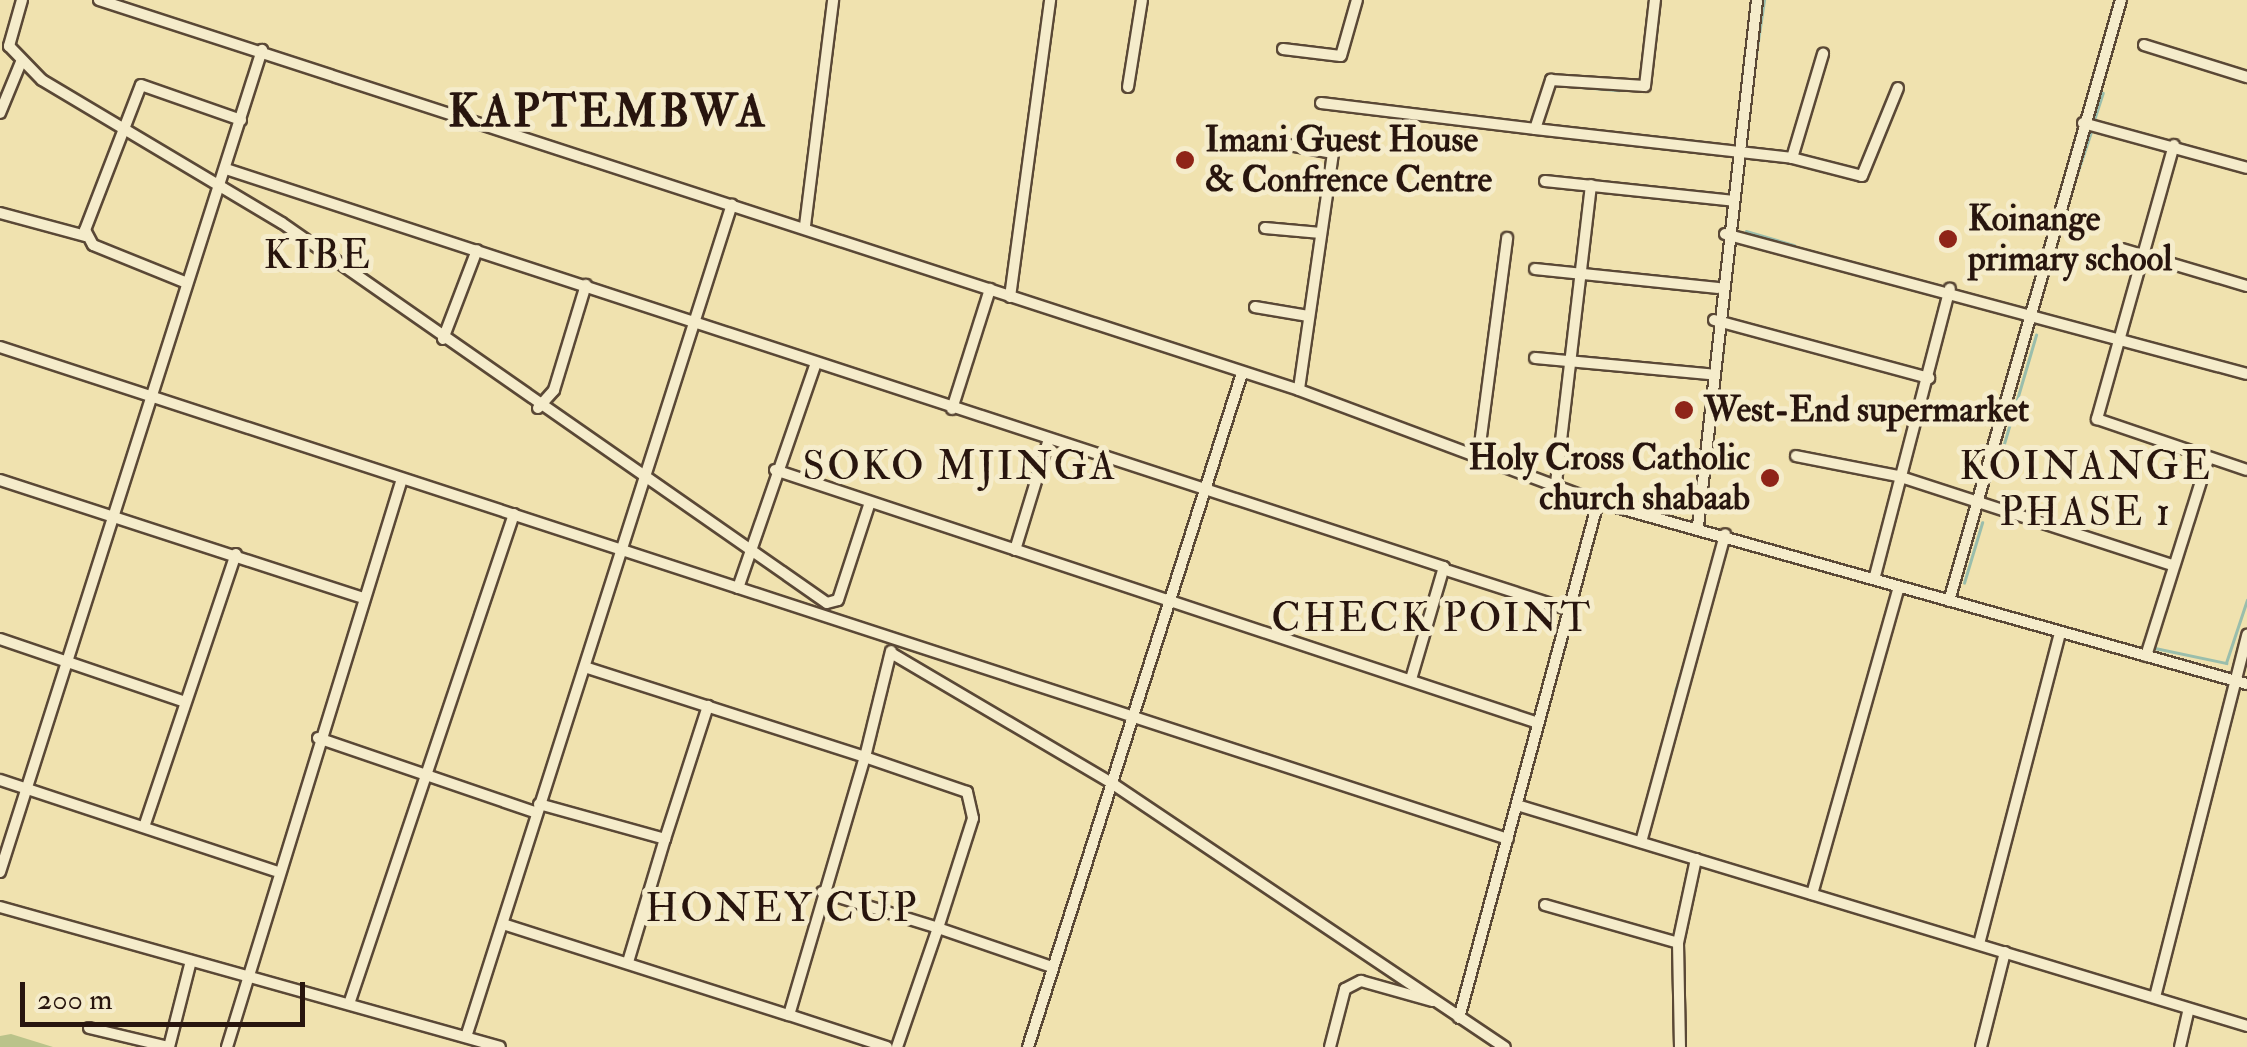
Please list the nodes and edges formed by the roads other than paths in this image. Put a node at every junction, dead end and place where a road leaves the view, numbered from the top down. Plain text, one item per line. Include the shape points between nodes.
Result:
1 (22, 0) edge
2 (99, 0) edge
3 (833, 0) edge
4 (1050, 0) edge
5 (1142, 0) edge
6 (1357, 0) edge
7 (1656, 0) edge
8 (1756, 0) edge
9 (2121, 0) edge
10 (116, 3) edge
11 (2144, 45) dead end
12 (1284, 49) dead end
13 (262, 50) junction
14 (1822, 54) dead end
15 (21, 62) junction
16 (2247, 76) edge
17 (1128, 87) dead end
18 (1898, 88) dead end
19 (1322, 103) dead end
20 (0, 113) edge
21 (241, 120) junction
22 (2083, 123) junction
23 (1535, 129) junction
24 (123, 134) junction
25 (1267, 141) dead end
26 (2174, 145) junction
27 (1738, 151) junction
28 (1792, 158) junction
29 (226, 168) junction
30 (2247, 168) edge
31 (1544, 181) dead end
32 (1591, 186) junction
33 (220, 188) junction
34 (1734, 201) junction
35 (732, 204) junction
36 (0, 213) edge
37 (805, 226) junction
38 (1265, 228) dead end
39 (1321, 233) junction
40 (1724, 234) junction
41 (85, 236) junction
42 (1508, 238) dead end
43 (2122, 249) dead end
44 (477, 250) junction
45 (2142, 256) junction
46 (1535, 269) dead end
47 (1585, 272) junction
48 (187, 283) junction
49 (586, 285) junction
50 (2247, 286) edge
51 (1718, 288) junction
52 (990, 289) junction
53 (1950, 289) junction
54 (1010, 297) junction
55 (1255, 306) dead end
56 (2033, 313) junction
57 (1308, 316) junction
58 (696, 320) junction
59 (1714, 320) junction
60 (0, 336) edge
61 (2123, 337) junction
62 (443, 339) junction
63 (2, 348) edge
64 (1535, 358) dead end
65 (1574, 362) junction
66 (816, 364) junction
67 (1242, 373) junction
68 (1709, 374) junction
69 (2247, 374) edge
70 (1929, 378) junction
71 (1300, 390) junction
72 (154, 399) junction
73 (538, 408) junction
74 (952, 409) junction
75 (1048, 442) junction
76 (1478, 452) junction
77 (1796, 456) dead end
78 (2208, 459) junction
79 (775, 470) junction
80 (2247, 470) edge
81 (1898, 476) junction
82 (644, 478) junction
83 (402, 479) junction
84 (0, 480) edge
85 (1556, 483) junction
86 (1210, 491) junction
87 (1598, 502) junction
88 (869, 505) junction
89 (1977, 509) junction
90 (514, 514) junction
91 (118, 516) junction
92 (1698, 526) junction
93 (1725, 534) junction
94 (752, 548) junction
95 (622, 549) junction
96 (1015, 550) junction
97 (236, 554) junction
98 (2172, 565) junction
99 (1448, 571) junction
100 (1875, 576) junction
101 (1899, 587) junction
102 (738, 588) junction
103 (362, 598) junction
104 (1949, 601) junction
105 (1172, 603) junction
106 (1570, 610) junction
107 (2060, 633) junction
108 (2247, 635) edge
109 (0, 638) edge
110 (894, 639) junction
111 (890, 654) junction
112 (2146, 656) junction
113 (68, 663) junction
114 (587, 668) junction
115 (1411, 679) junction
116 (2233, 680) junction
117 (2247, 684) edge
118 (185, 702) junction
119 (708, 706) junction
120 (1137, 714) junction
121 (1538, 723) junction
122 (318, 738) junction
123 (864, 757) junction
124 (428, 775) junction
125 (0, 780) edge
126 (1113, 784) junction
127 (28, 789) junction
128 (1517, 806) junction
129 (538, 808) junction
130 (144, 828) junction
131 (1508, 838) junction
132 (665, 839) junction
133 (1641, 842) junction
134 (1696, 859) junction
135 (275, 871) junction
136 (0, 872) edge
137 (822, 892) junction
138 (1812, 894) junction
139 (1544, 905) dead end
140 (0, 907) edge
141 (503, 924) junction
142 (938, 928) junction
143 (1678, 943) junction
144 (1978, 944) junction
145 (2005, 952) junction
146 (191, 961) junction
147 (628, 962) junction
148 (1052, 968) junction
149 (242, 975) junction
150 (2154, 997) junction
151 (1432, 1001) junction
152 (349, 1004) junction
153 (2189, 1008) junction
154 (789, 1015) junction
155 (1459, 1018) junction
156 (2247, 1026) edge
157 (89, 1028) dead end
158 (466, 1037) junction
159 (227, 1047) edge
160 (500, 1047) edge
161 (887, 1047) edge
162 (897, 1047) edge
163 (1028, 1047) edge
164 (1330, 1047) edge
165 (1505, 1047) edge
166 (1680, 1047) edge
167 (1982, 1047) edge
168 (2180, 1047) edge

1 - 15 street via 9,39
2 - 10 street
3 - 37 street
4 - 54 street
5 - 17 street
6 - 12 street via 1341,56
7 - 23 street via 1646,86 1551,80
8 - 27 street
9 - 22 street
10 - 13 street
11 - 16 street
13 - 21 street
13 - 35 street
14 - 28 street
15 - 20 street
15 - 24 street
18 - 28 street via 1866,176
19 - 23 street
21 - 24 street via 141,84
21 - 29 street
22 - 26 street
22 - 56 street
23 - 27 street
24 - 33 street
24 - 41 street
25 - 39 street via 1333,153
26 - 30 street
26 - 45 street
27 - 28 street
27 - 34 street
29 - 33 street
29 - 44 street
31 - 32 street
32 - 34 street
32 - 47 street
33 - 48 street
33 - 62 street
34 - 40 street
35 - 37 street
35 - 58 street
36 - 41 street
37 - 52 street
38 - 39 street
39 - 57 street
40 - 51 street
40 - 53 street
41 - 48 street
42 - 76 street
43 - 45 street
44 - 49 street
44 - 62 street
45 - 50 street
45 - 61 street
46 - 47 street
47 - 51 street
47 - 65 street
48 - 72 street
49 - 58 street
49 - 73 street via 554,390
51 - 59 street
52 - 54 street
52 - 74 street
53 - 56 street
53 - 70 street
54 - 67 street
55 - 57 street
56 - 61 street
56 - 89 street
57 - 71 street
58 - 66 street
58 - 82 street
59 - 68 street
59 - 70 street
60 - 63 street
61 - 69 street
61 - 78 street via 2097,419
62 - 73 street
63 - 72 street
64 - 65 street
65 - 68 street
65 - 85 street
66 - 74 street
66 - 79 street
67 - 71 street
67 - 86 street
68 - 92 street
70 - 81 street
71 - 76 street
72 - 83 street
72 - 91 street
73 - 82 street
74 - 75 street
75 - 86 street
75 - 96 street
76 - 85 street
77 - 81 street
78 - 80 street
78 - 98 street
79 - 88 street
79 - 94 street
81 - 89 street
81 - 100 street
82 - 94 street
82 - 95 street
83 - 90 street
83 - 103 street
84 - 91 street
85 - 87 street
86 - 99 street
86 - 105 street
87 - 92 street
87 - 106 street
88 - 94 street via 838,600 827,602
88 - 96 street
89 - 98 street
89 - 104 street
90 - 95 street
90 - 124 street
91 - 97 street
91 - 113 street
92 - 93 street
93 - 100 street
93 - 133 street
94 - 102 street
95 - 102 street
95 - 114 street
96 - 105 street
97 - 103 street
97 - 118 street
98 - 112 street
99 - 106 street
99 - 115 street
100 - 101 street
101 - 104 street
101 - 138 street
102 - 110 street
103 - 122 street
104 - 107 street
105 - 115 street
105 - 120 street
106 - 121 street
107 - 112 street
107 - 144 street
108 - 116 street
109 - 113 street
110 - 111 street
110 - 120 street
111 - 123 street
111 - 126 street
112 - 116 street
113 - 118 street
113 - 127 street
114 - 119 street
114 - 129 street
115 - 121 street
116 - 117 street
116 - 150 street
118 - 130 street
119 - 123 street
119 - 132 street
120 - 126 street
120 - 131 street
121 - 128 street
122 - 124 street
122 - 135 street
123 - 137 street
123 - 142 street via 974,798
124 - 129 street
124 - 152 street
125 - 127 street
126 - 148 street
126 - 151 street
127 - 130 street
127 - 136 street
128 - 131 street
128 - 133 street
129 - 132 street
129 - 141 street
130 - 135 street
131 - 155 street
132 - 147 street
133 - 134 street
134 - 138 street
134 - 143 street
135 - 149 street
137 - 142 street
137 - 154 street
138 - 144 street
139 - 143 street
140 - 146 street
141 - 147 street
141 - 158 street
142 - 148 street
142 - 162 street
143 - 166 street
144 - 145 street
145 - 150 street
145 - 167 street
146 - 149 street
146 - 157 street via 170,1047
147 - 154 street
148 - 163 street
149 - 152 street
149 - 159 street
150 - 153 street
151 - 155 street
151 - 164 street via 1362,981 1345,989
152 - 158 street
153 - 156 street
153 - 168 street
154 - 161 street
155 - 165 street
158 - 160 street

